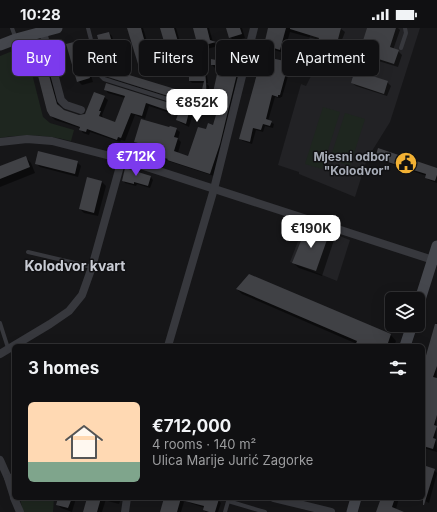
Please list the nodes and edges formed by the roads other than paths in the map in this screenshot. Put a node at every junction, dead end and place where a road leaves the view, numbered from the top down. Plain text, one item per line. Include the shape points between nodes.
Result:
1 (12, 28) edge
2 (57, 28) edge
3 (88, 28) edge
4 (254, 28) edge
5 (405, 28) edge
6 (43, 32) junction
7 (16, 39) junction
8 (0, 45) edge
9 (401, 48) dead end
10 (180, 103) dead end
11 (81, 110) dead end
12 (0, 142) edge
13 (122, 159) junction
14 (214, 189) junction
15 (437, 246) edge
16 (28, 252) dead end
17 (435, 261) edge
18 (92, 267) junction
19 (423, 292) edge
20 (0, 323) edge
21 (410, 332) edge
22 (15, 344) edge
23 (169, 344) edge
24 (406, 344) edge
25 (12, 346) edge
26 (8, 348) junction
27 (0, 354) edge
28 (0, 460) edge
29 (11, 478) edge
30 (15, 500) edge
31 (127, 500) edge
32 (229, 500) edge
33 (282, 500) edge
34 (355, 500) edge
35 (20, 512) edge
36 (125, 512) edge
37 (225, 512) edge
38 (265, 512) edge
39 (331, 512) edge
40 (352, 512) edge

1 - 7 lane
2 - 6 main road
3 - 10 lane via 100,75
4 - 14 street
5 - 9 lane
6 - 7 main road
6 - 11 street via 61,100 66,105
7 - 8 main road
12 - 13 street via 52,141
13 - 14 street
13 - 18 street
14 - 17 street
14 - 23 street
15 - 17 main road
16 - 18 lane
17 - 19 main road
18 - 22 street via 82,295 69,311
20 - 26 lane
21 - 24 main road
25 - 26 street
26 - 27 street
28 - 29 street
30 - 35 street
31 - 36 street
32 - 37 lane
32 - 38 lane
33 - 39 street
34 - 40 main road

